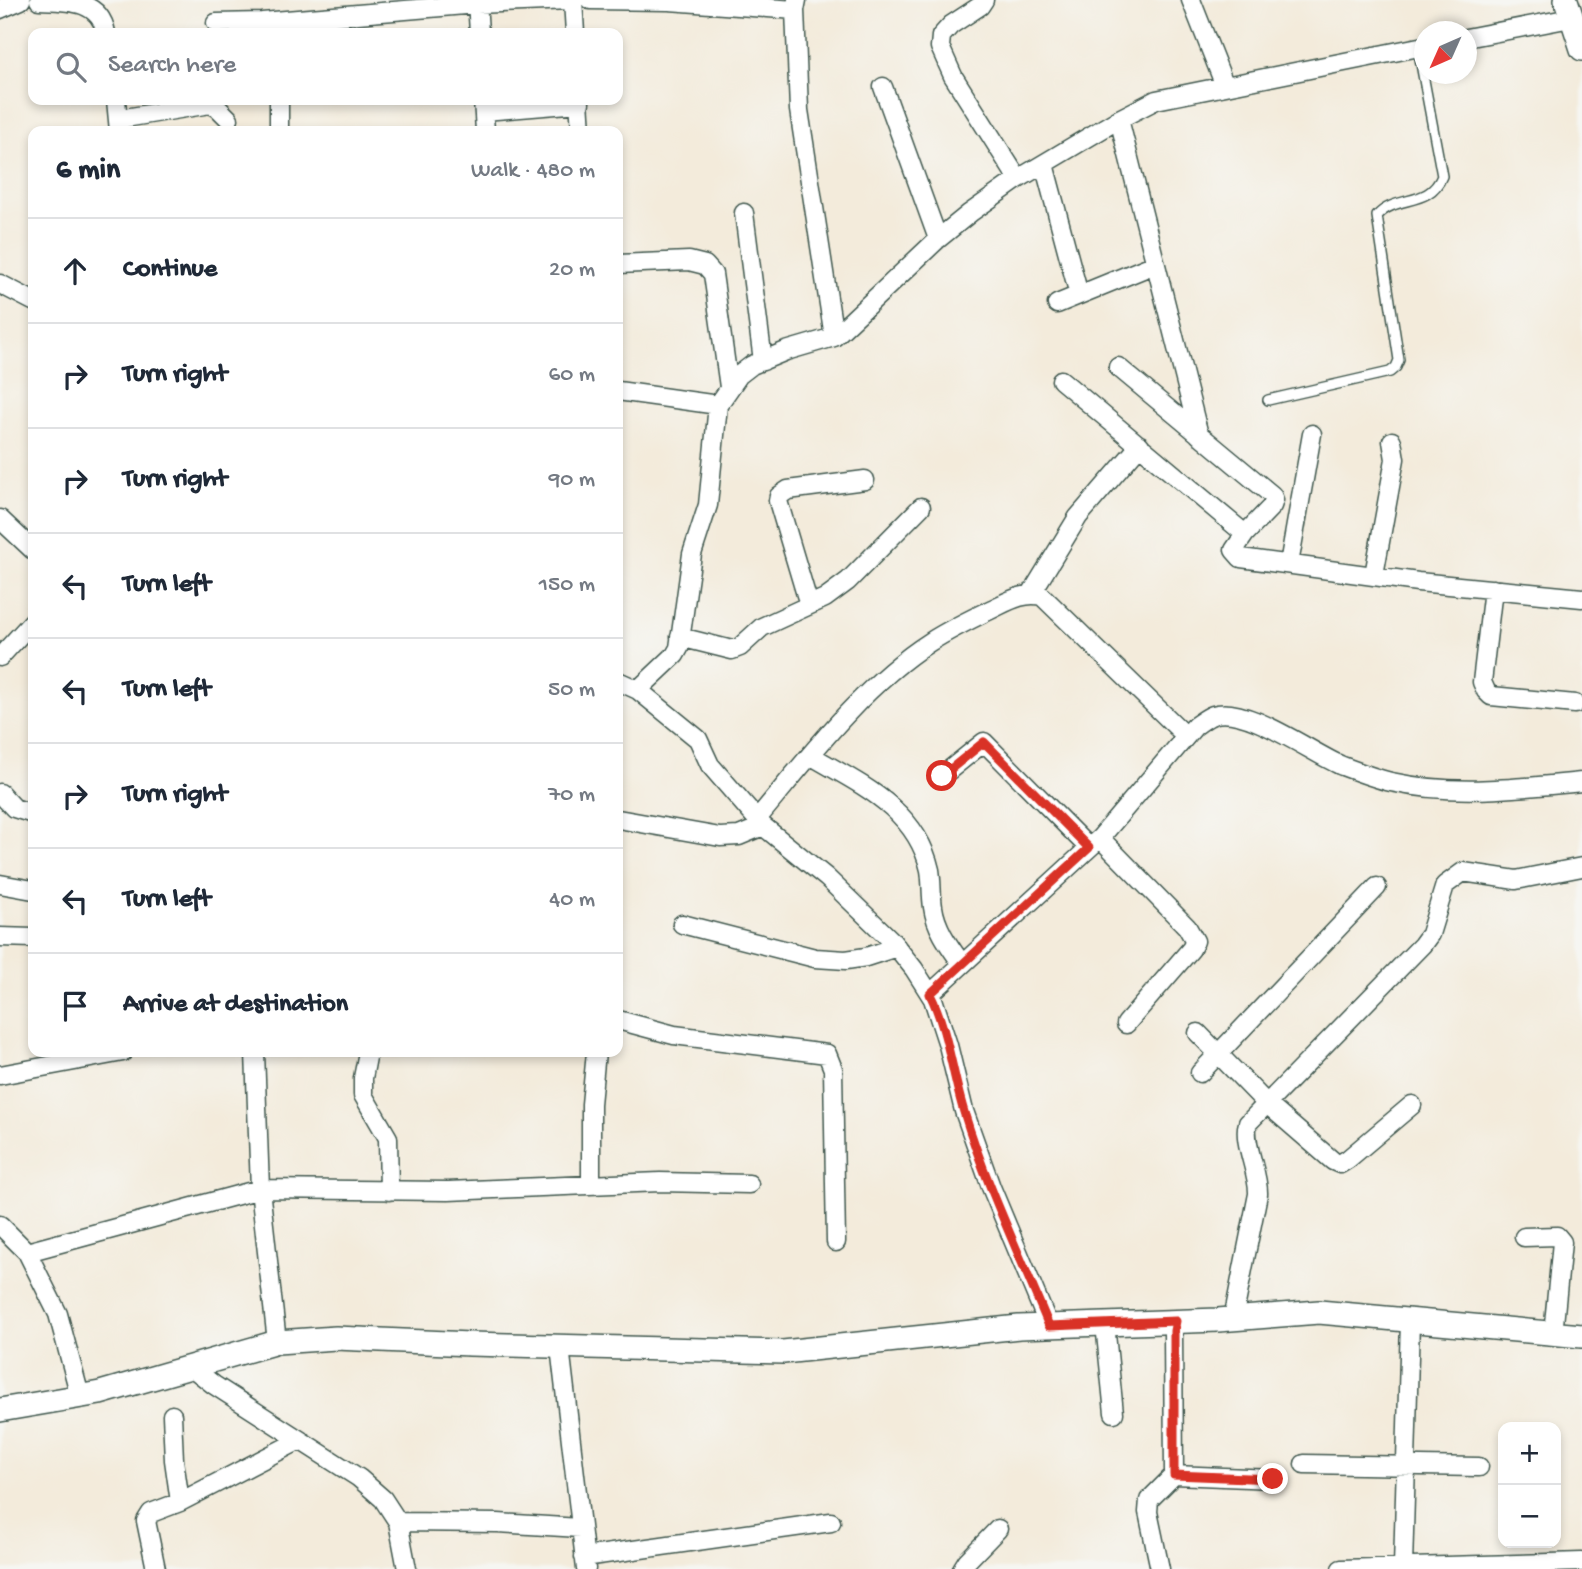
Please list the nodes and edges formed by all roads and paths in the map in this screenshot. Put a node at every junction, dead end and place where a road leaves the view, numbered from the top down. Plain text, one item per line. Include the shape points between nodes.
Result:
1 (21, 0) edge
2 (38, 0) edge
3 (572, 0) edge
4 (590, 0) edge
5 (984, 0) edge
6 (1191, 0) edge
7 (477, 2) edge
8 (796, 5) edge
9 (0, 9) edge
10 (1573, 11) edge
11 (216, 23) dead end
12 (280, 27) edge
13 (105, 28) edge
14 (479, 28) edge
15 (575, 28) edge
16 (1477, 35) edge
17 (1414, 48) edge
18 (1582, 49) edge
19 (1427, 84) edge
20 (1225, 86) junction
21 (883, 87) dead end
22 (117, 105) edge
23 (206, 105) edge
24 (212, 105) edge
25 (279, 105) edge
26 (483, 105) edge
27 (580, 105) edge
28 (229, 119) dead end
29 (1119, 119) junction
30 (119, 125) edge
31 (279, 126) edge
32 (485, 126) edge
33 (581, 126) edge
34 (1044, 164) junction
35 (1018, 179) junction
36 (744, 213) dead end
37 (938, 239) junction
38 (623, 264) edge
39 (1155, 264) junction
40 (0, 284) edge
41 (1079, 295) junction
42 (28, 298) edge
43 (1057, 304) dead end
44 (834, 337) junction
45 (763, 361) junction
46 (1118, 367) dead end
47 (1061, 380) dead end
48 (729, 387) junction
49 (623, 392) edge
50 (1268, 400) dead end
51 (718, 405) junction
52 (1312, 434) dead end
53 (1199, 435) junction
54 (1392, 441) dead end
55 (1140, 445) junction
56 (865, 480) dead end
57 (921, 507) dead end
58 (3, 528) edge
59 (1245, 534) junction
60 (28, 546) edge
61 (1289, 564) junction
62 (1374, 575) junction
63 (1493, 589) junction
64 (1031, 594) junction
65 (1582, 598) edge
66 (809, 605) junction
67 (28, 626) edge
68 (680, 637) junction
69 (0, 657) edge
70 (623, 683) edge
71 (638, 690) junction
72 (1575, 704) dead end
73 (1186, 736) junction
74 (810, 755) junction
75 (942, 776) dead end
76 (1582, 782) edge
77 (0, 793) edge
78 (28, 812) edge
79 (623, 820) edge
80 (760, 822) junction
81 (1094, 843) junction
82 (1582, 867) edge
83 (0, 884) edge
84 (1377, 887) dead end
85 (28, 889) edge
86 (682, 924) dead end
87 (0, 937) edge
88 (28, 937) edge
89 (897, 947) junction
90 (962, 964) junction
91 (930, 994) junction
92 (623, 1021) edge
93 (1126, 1024) dead end
94 (1198, 1033) dead end
95 (1218, 1054) junction
96 (96, 1057) edge
97 (255, 1057) edge
98 (367, 1057) edge
99 (596, 1057) edge
100 (1199, 1073) dead end
101 (0, 1075) edge
102 (1267, 1104) junction
103 (1412, 1105) dead end
104 (749, 1184) dead end
105 (591, 1185) junction
106 (260, 1189) junction
107 (389, 1191) junction
108 (0, 1226) edge
109 (1524, 1237) dead end
110 (836, 1242) dead end
111 (27, 1252) junction
112 (1233, 1318) junction
113 (1176, 1321) junction
114 (1409, 1321) junction
115 (1105, 1324) junction
116 (1049, 1326) junction
117 (1553, 1334) junction
118 (1582, 1336) edge
119 (277, 1342) junction
120 (560, 1347) junction
121 (190, 1366) junction
122 (80, 1396) junction
123 (0, 1410) edge
124 (1114, 1413) dead end
125 (172, 1415) dead end
126 (300, 1440) junction
127 (1304, 1464) dead end
128 (1406, 1465) junction
129 (1479, 1467) dead end
130 (1174, 1475) junction
131 (1273, 1479) dead end
132 (180, 1502) junction
133 (398, 1522) junction
134 (831, 1522) dead end
135 (580, 1528) junction
136 (998, 1530) dead end
137 (1582, 1562) edge
138 (585, 1563) edge
139 (1403, 1567) junction
140 (156, 1569) edge
141 (407, 1569) edge
142 (962, 1569) edge
143 (1160, 1569) edge
144 (1343, 1569) edge

1 - 9 street
2 - 13 street via 82,2 98,10
3 - 7 street
3 - 15 street
4 - 8 street
5 - 35 street via 941,36 940,47 953,76
6 - 20 street
7 - 12 street
7 - 14 street
8 - 44 street via 799,110
10 - 16 street
10 - 18 street
11 - 12 street
17 - 20 street
19 - 50 lane via 1442,176 1435,190 1383,209 1377,216 1399,359 1396,367
20 - 29 street via 1156,100
21 - 37 street
22 - 30 street
23 - 30 street
24 - 28 street
25 - 31 street
26 - 32 street
27 - 33 street
29 - 34 street
29 - 39 street
34 - 35 street
34 - 41 street
35 - 37 street
36 - 45 street
37 - 44 street
38 - 48 street via 689,261 705,265 713,274
39 - 41 street
39 - 53 street
40 - 42 street
41 - 43 street
44 - 45 street
45 - 48 street
46 - 53 street
47 - 55 street
48 - 51 street
49 - 51 street
51 - 68 street via 708,505 692,554
52 - 61 street
53 - 59 street via 1272,495 1272,506
54 - 62 street via 1395,459
55 - 59 street
55 - 64 street via 1078,517
56 - 66 street via 789,490 779,496
57 - 66 street via 848,581
58 - 60 street
59 - 61 street via 1234,550 1241,558
61 - 62 street
62 - 63 street
63 - 65 street
63 - 72 street via 1482,682 1486,691 1491,696
64 - 73 street via 1042,596
64 - 74 street via 964,621 929,642 891,671
66 - 68 street via 762,627 732,650
67 - 69 street
68 - 71 street via 675,655
70 - 71 street
71 - 80 street via 698,739 710,765
73 - 76 street via 1214,714 1239,715 1339,765 1390,782 1486,791
73 - 81 street
74 - 80 street
74 - 90 street via 885,799 901,815 930,870 933,910 943,938
75 - 81 street via 984,742
77 - 78 street via 13,808
79 - 80 street via 720,836 739,836
80 - 89 street via 827,878
81 - 90 street
81 - 93 street via 1187,927 1195,941
82 - 102 street via 1516,880 1463,872 1450,879 1422,945
83 - 85 street
84 - 95 street
86 - 89 street via 815,958 846,960
87 - 88 street
89 - 91 street
90 - 91 street
91 - 116 street via 968,1123
92 - 110 street via 674,1035 827,1054 833,1069
94 - 95 street
95 - 100 street
95 - 102 street
96 - 101 street
97 - 106 street
98 - 107 street via 363,1095 388,1138
99 - 105 street
102 - 103 street via 1340,1164
102 - 112 street via 1246,1127 1259,1180
104 - 105 street
105 - 107 street
106 - 107 street
106 - 111 street
106 - 119 street
108 - 111 street
109 - 117 street via 1557,1236 1562,1242
111 - 122 street via 58,1314
112 - 113 street
112 - 114 street via 1319,1312
113 - 115 street
113 - 130 street
114 - 117 street
114 - 128 street
115 - 116 street
115 - 124 street
116 - 120 street via 783,1352
117 - 118 street
119 - 120 street via 336,1338
119 - 121 street
120 - 135 street
121 - 122 street
121 - 126 street
122 - 123 street
125 - 132 street
126 - 132 street
126 - 133 street via 359,1478 383,1499
127 - 128 street
128 - 129 street
128 - 139 street
130 - 131 street
130 - 143 street via 1149,1500
132 - 140 street via 151,1513 146,1521
133 - 135 street
133 - 141 street
134 - 138 street
135 - 138 street
136 - 142 street
137 - 139 street
139 - 144 street

